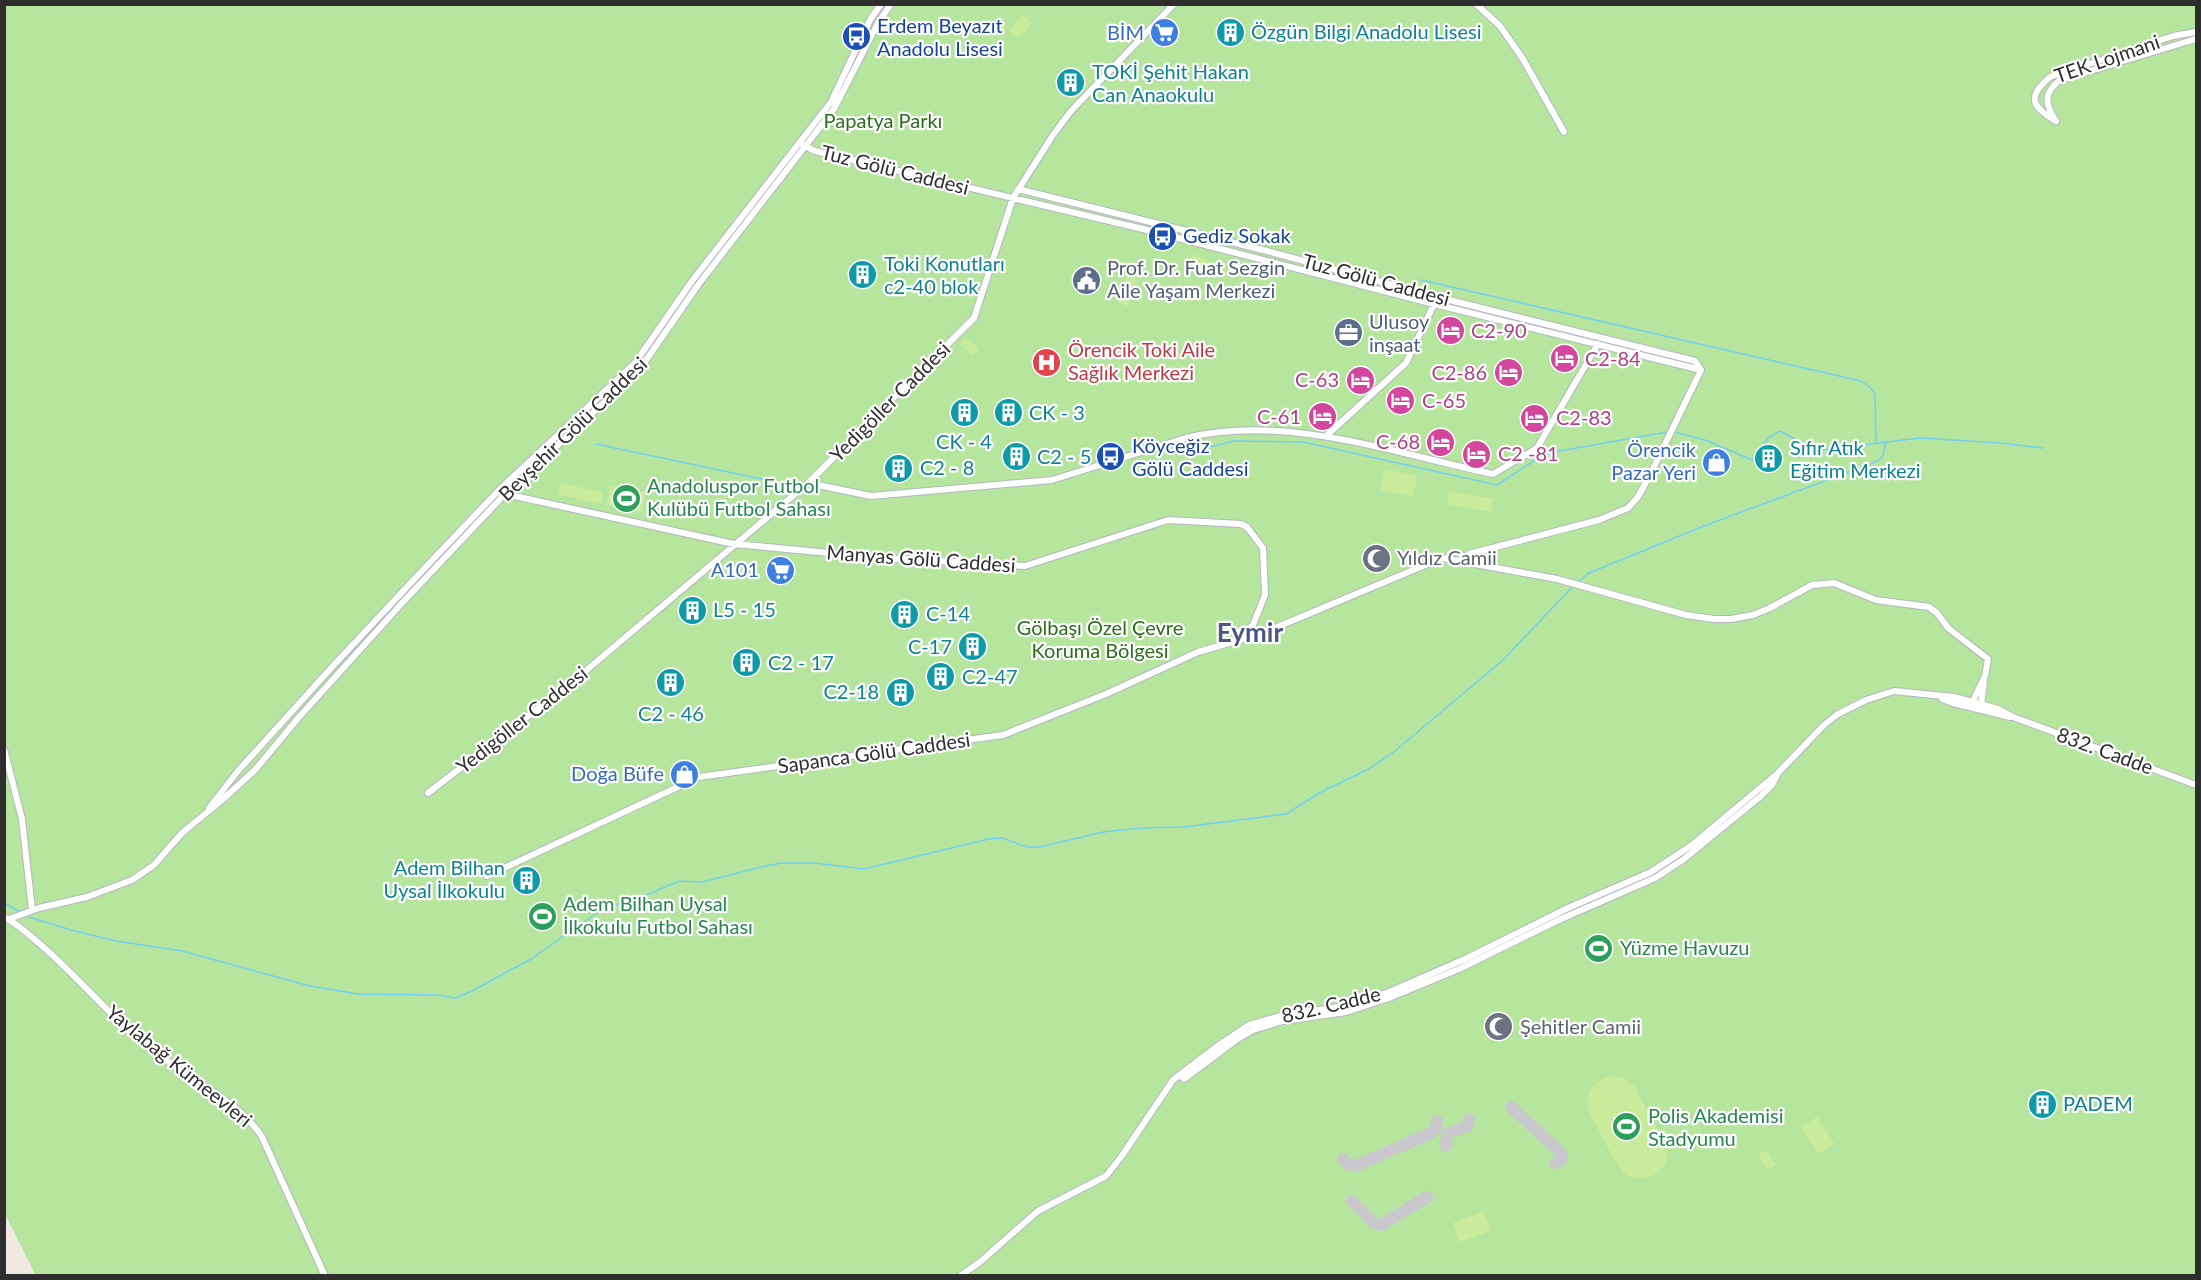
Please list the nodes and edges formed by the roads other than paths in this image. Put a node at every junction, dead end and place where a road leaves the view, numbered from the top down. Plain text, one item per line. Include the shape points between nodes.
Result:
1 (881, 4) edge
2 (891, 4) edge
3 (1174, 4) edge
4 (1476, 4) edge
5 (2196, 32) edge
6 (2196, 39) edge
7 (855, 51) junction
8 (863, 54) junction
9 (851, 61) junction
10 (859, 63) junction
11 (1564, 132) dead end
12 (803, 145) junction
13 (1018, 189) junction
14 (1013, 198) junction
15 (1435, 301) junction
16 (1598, 344) junction
17 (1701, 370) junction
18 (1326, 436) junction
19 (807, 483) junction
20 (503, 492) junction
21 (734, 544) junction
22 (1458, 561) junction
23 (1253, 625) junction
24 (1263, 633) junction
25 (1234, 641) junction
26 (1976, 705) junction
27 (4, 748) edge
28 (2196, 784) edge
29 (428, 793) dead end
30 (204, 813) junction
31 (487, 876) dead end
32 (32, 910) junction
33 (7, 918) edge
34 (1204, 1059) junction
35 (1183, 1078) dead end
36 (325, 1275) edge
37 (960, 1275) edge

1 - 7 street
2 - 8 street, Beyşehir Gölü Caddesi
3 - 13 street, Yedigöller Caddesi via 1071,111
4 - 11 street via 1500,26 1524,59
5 - 6 street, TEK Lojmani via 2049,77 2035,95 2035,104 2056,121 2046,97 2060,80
7 - 8 street
7 - 9 street
8 - 10 street, Beyşehir Gölü Caddesi
9 - 10 street
9 - 12 street
10 - 12 street, Beyşehir Gölü Caddesi via 834,109
12 - 14 street, Tuz Gölü Caddesi
12 - 20 street, Beyşehir Gölü Caddesi via 640,369 575,423
13 - 14 street, Yedigöller Caddesi
13 - 15 street, Tuz Gölü Caddesi via 1267,250
14 - 15 street, Tuz Gölü Caddesi
14 - 19 street, Yedigöller Caddesi via 974,318
15 - 16 street, Tuz Gölü Caddesi
15 - 17 street, Tuz Gölü Caddesi via 1695,361
15 - 18 street via 1406,363
16 - 17 street, Tuz Gölü Caddesi
16 - 18 street via 1537,448 1498,473
17 - 22 street, Sapanca Gölü Caddesi via 1638,497 1628,508 1599,520 1469,554
18 - 19 street via 1281,432 1206,434 1052,480 871,496
19 - 21 street, Yedigöller Caddesi
20 - 21 street, Manyas Gölü Caddesi
20 - 30 street via 332,667
20 - 30 street, Beyşehir Gölü Caddesi via 255,770
21 - 23 street, Manyas Gölü Caddesi via 1025,566 1168,520 1241,524 1264,552 1265,596
21 - 29 street, Yedigöller Caddesi via 576,679
22 - 24 street, Sapanca Gölü Caddesi via 1442,558
22 - 26 street via 1557,579 1686,615 1723,619 1753,615 1812,585 1833,583 1876,600 1924,605 1986,656 1989,662
23 - 24 street
23 - 25 street, Manyas Gölü Caddesi
24 - 25 street, Sapanca Gölü Caddesi
25 - 31 street, Sapanca Gölü Caddesi via 1198,652 1004,735 699,777
26 - 28 street, 832. Cadde
26 - 34 street, 832. Cadde via 1954,697 1894,691 1866,699 1824,725 1761,796 1672,868 1641,885 1591,902 1459,969 1376,1003 1253,1030
27 - 32 street via 22,819
30 - 32 street, Yaylabağ Kümeevleri via 154,864 132,880 87,897
32 - 33 street, Yaylabağ Kümeevleri
33 - 36 street, Yaylabağ Kümeevleri via 62,963 160,1056 254,1125
34 - 35 street, 832. Cadde
34 - 37 street, 832. Cadde via 1173,1080 1106,1176 1038,1211

